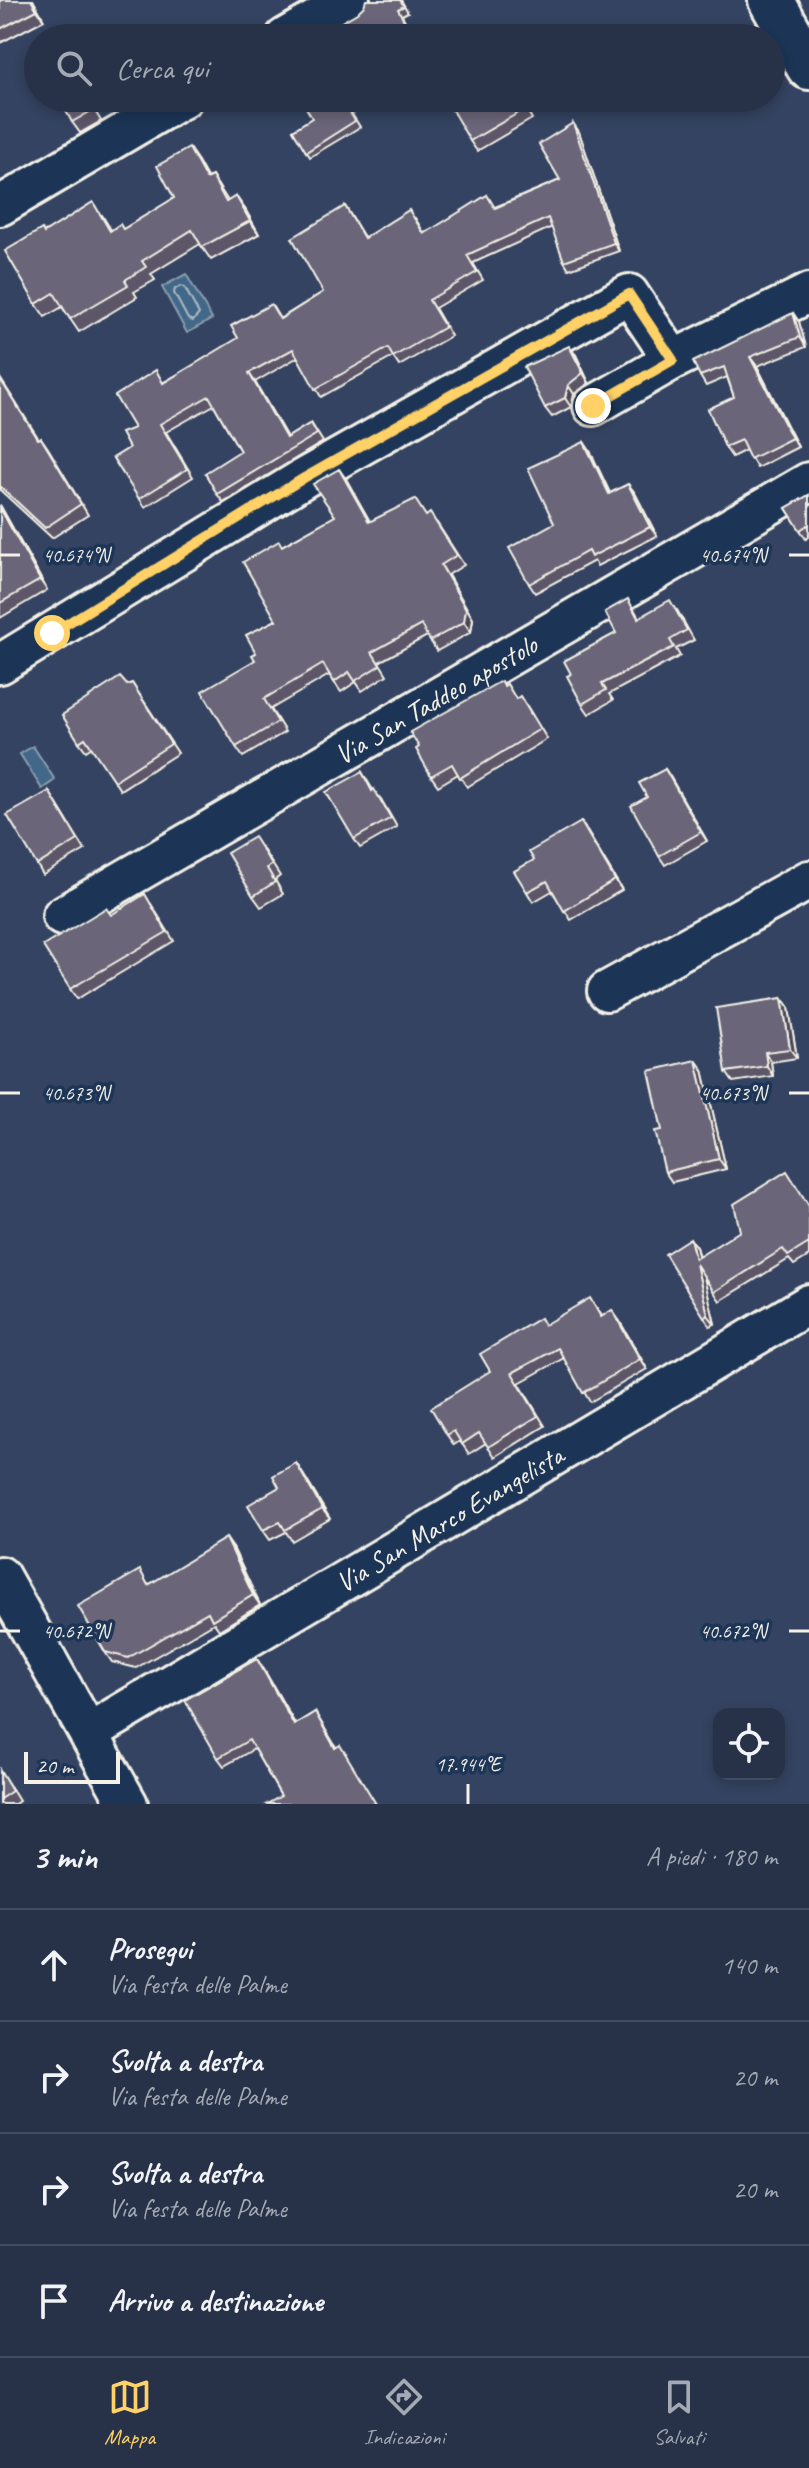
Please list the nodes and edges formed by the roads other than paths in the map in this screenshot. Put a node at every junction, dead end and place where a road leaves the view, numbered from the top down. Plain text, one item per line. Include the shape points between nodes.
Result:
1 (350, 0) edge
2 (771, 0) edge
3 (309, 24) edge
4 (785, 24) edge
5 (785, 25) edge
6 (809, 67) edge
7 (159, 112) edge
8 (0, 206) edge
9 (809, 293) edge
10 (673, 360) junction
11 (593, 406) dead end
12 (809, 482) edge
13 (0, 664) edge
14 (809, 880) edge
15 (62, 916) dead end
16 (607, 991) dead end
17 (809, 1304) edge
18 (0, 1576) edge
19 (90, 1732) junction
20 (128, 1804) edge

1 - 3 street
2 - 4 street
5 - 6 street
7 - 8 street
9 - 10 street
10 - 11 street
10 - 13 street via 629,294 304,478
12 - 15 street, Via San Taddeo apostolo
14 - 16 street
17 - 19 street, Via San Marco Evangelista
18 - 19 street
19 - 20 street

